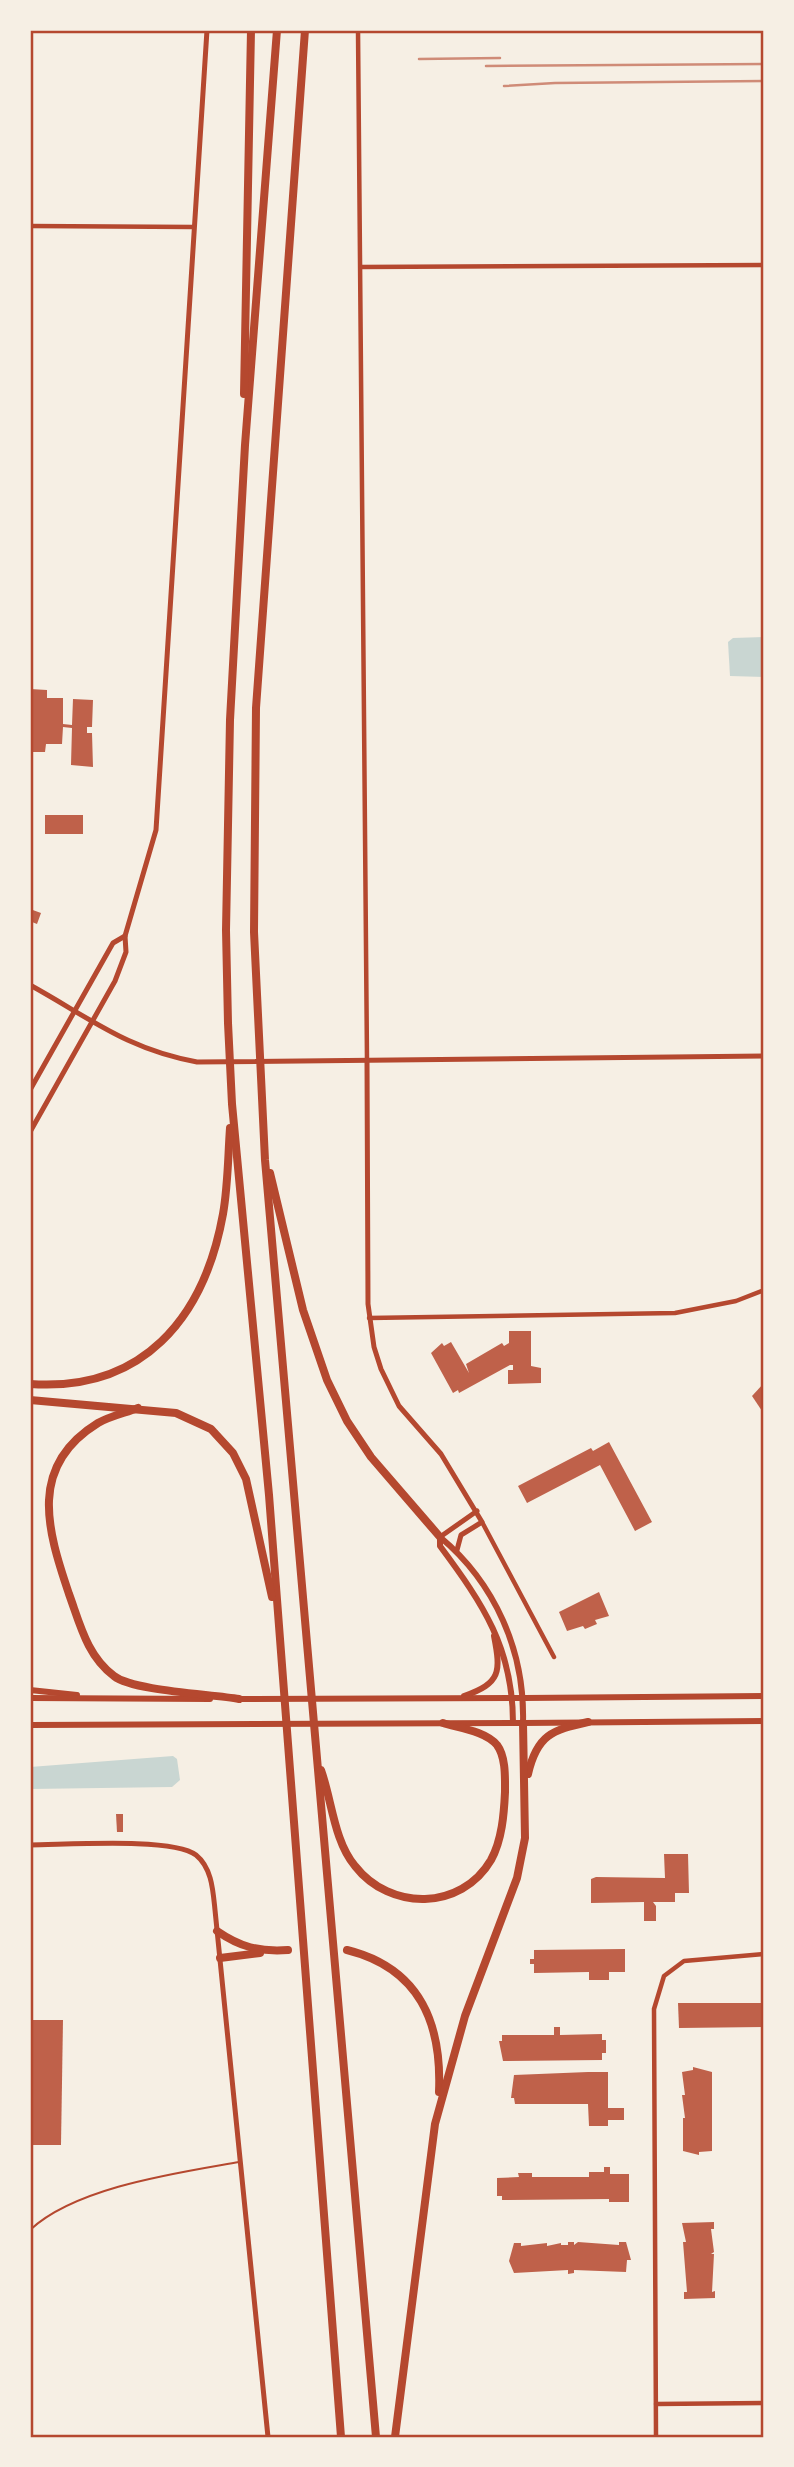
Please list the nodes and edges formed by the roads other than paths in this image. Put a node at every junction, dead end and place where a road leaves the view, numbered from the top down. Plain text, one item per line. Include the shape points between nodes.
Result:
1 (207, 30) edge
2 (251, 30) edge
3 (277, 30) edge
4 (305, 30) edge
5 (358, 30) edge
6 (30, 226) edge
7 (193, 227) junction
8 (764, 265) edge
9 (360, 267) junction
10 (245, 447) junction
11 (125, 936) junction
12 (30, 985) edge
13 (74, 1011) junction
14 (91, 1021) junction
15 (764, 1056) edge
16 (367, 1061) junction
17 (30, 1090) edge
18 (232, 1104) junction
19 (30, 1132) edge
20 (265, 1160) junction
21 (764, 1290) edge
22 (369, 1318) junction
23 (32, 1384) edge
24 (30, 1400) edge
25 (138, 1408) junction
26 (477, 1511) junction
27 (482, 1522) junction
28 (440, 1537) junction
29 (457, 1550) junction
30 (277, 1615) junction
31 (493, 1627) junction
32 (554, 1657) dead end
33 (30, 1690) edge
34 (764, 1696) edge
35 (30, 1698) edge
36 (458, 1698) junction
37 (513, 1698) junction
38 (524, 1698) junction
39 (99, 1699) junction
40 (239, 1699) junction
41 (764, 1721) edge
42 (588, 1722) junction
43 (443, 1723) junction
44 (513, 1723) junction
45 (523, 1723) junction
46 (30, 1725) edge
47 (317, 1758) junction
48 (525, 1788) junction
49 (30, 1845) edge
50 (217, 1931) junction
51 (288, 1950) dead end
52 (347, 1950) dead end
53 (270, 1951) junction
54 (764, 1954) edge
55 (220, 1958) junction
56 (439, 2105) junction
57 (240, 2162) junction
58 (30, 2230) edge
59 (764, 2403) edge
60 (656, 2404) junction
61 (268, 2437) edge
62 (341, 2437) edge
63 (376, 2437) edge
64 (396, 2437) edge
65 (656, 2437) edge

1 - 7 street
2 - 10 highway via 243,338
3 - 10 highway
4 - 20 highway via 256,708 254,932
5 - 9 street
6 - 7 street
7 - 11 street via 159,804 153,843
8 - 9 street
9 - 16 street
10 - 18 highway via 230,720 226,930
11 - 13 street via 113,943
11 - 14 street via 126,952
12 - 13 street
13 - 14 street
13 - 17 street
14 - 16 street via 164,1056 197,1062
14 - 19 street
15 - 16 street
16 - 22 street
18 - 23 highway via 224,1212 194,1300 177,1328 155,1349 117,1373 80,1383
18 - 30 highway
20 - 28 highway via 303,1310 327,1380 371,1457
20 - 47 highway
21 - 22 street via 727,1303 675,1312
22 - 26 street via 381,1368 399,1406 442,1454
24 - 25 highway
25 - 30 highway via 176,1413 211,1429 233,1453 246,1479
25 - 40 highway via 100,1422 80,1436 51,1480 49,1529 85,1641 97,1662 116,1679
26 - 27 street
26 - 28 street
27 - 29 street via 461,1535
27 - 32 street
28 - 29 main road
28 - 31 main road via 440,1546
29 - 38 main road via 484,1581 501,1614 520,1669
30 - 62 highway
31 - 36 main road via 499,1671 484,1689
31 - 37 main road via 509,1667
33 - 39 main road
34 - 38 main road
35 - 39 main road
36 - 37 main road
36 - 40 main road
37 - 38 main road
37 - 44 main road
38 - 45 main road
39 - 40 main road
41 - 42 main road
42 - 45 main road
42 - 48 highway via 548,1735 531,1758
43 - 44 main road
43 - 46 main road
43 - 47 highway via 484,1735 496,1745 505,1781 502,1824 491,1859 461,1890 440,1898 396,1897 354,1865 340,1836
44 - 45 main road
45 - 48 highway
47 - 63 highway
48 - 56 highway via 525,1838 517,1878 465,2016
49 - 50 street via 184,1848 206,1868
50 - 53 highway via 246,1948
50 - 55 street
51 - 53 highway
52 - 56 highway via 396,1972 422,2003 437,2040
53 - 55 highway
54 - 60 street via 684,1961 664,1976 658,1992 654,2009
55 - 57 street
56 - 64 highway
57 - 58 lane via 103,2191 53,2212
57 - 61 street
59 - 60 street
60 - 65 street

